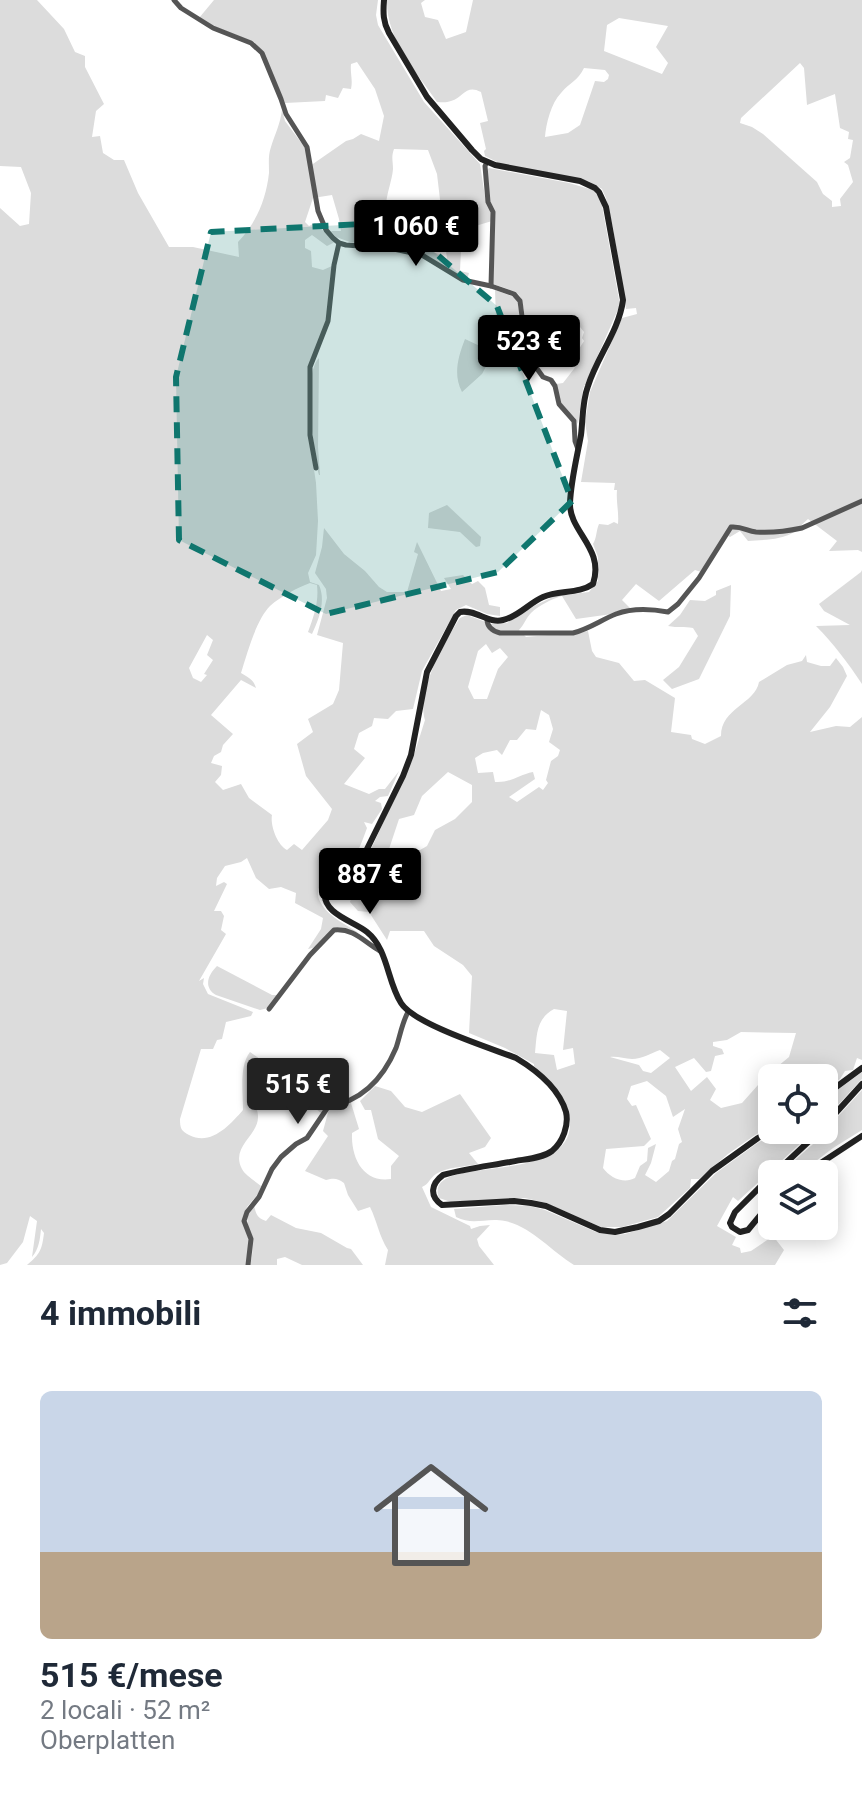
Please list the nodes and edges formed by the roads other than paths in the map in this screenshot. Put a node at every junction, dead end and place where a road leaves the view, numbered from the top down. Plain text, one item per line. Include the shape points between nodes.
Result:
1 (174, 0) edge
2 (384, 0) edge
3 (487, 162) junction
4 (339, 243) junction
5 (491, 286) junction
6 (578, 449) junction
7 (316, 468) dead end
8 (862, 501) edge
9 (487, 619) junction
10 (381, 951) junction
11 (269, 1009) dead end
12 (408, 1012) junction
13 (862, 1068) edge
14 (862, 1084) edge
15 (838, 1086) edge
16 (838, 1110) edge
17 (862, 1136) edge
18 (758, 1138) edge
19 (805, 1144) edge
20 (789, 1160) edge
21 (825, 1160) edge
22 (758, 1190) edge
23 (758, 1218) edge
24 (248, 1265) edge

1 - 4 street via 262,53 286,114 309,151 321,219
2 - 3 main road via 384,24 427,97
3 - 5 street via 493,212
3 - 6 main road via 589,185 606,207 623,300 586,391
4 - 5 street via 422,255 463,280
4 - 7 street via 328,321 310,367 310,435
5 - 6 street via 520,301 530,359 551,380 559,404 574,421
6 - 9 main road via 570,505 593,557 593,584 546,595 503,620
8 - 9 street via 792,530 731,527 699,578 668,612 616,614 573,633 500,633
9 - 10 main road via 464,611 452,622 427,672 403,776 367,849 326,888 326,904 367,932
10 - 11 street via 353,933 334,930
10 - 12 main road
12 - 18 main road via 527,1065 551,1086 566,1114 564,1133 552,1150 437,1179 433,1195 442,1205 531,1203 615,1232 659,1221 712,1171
12 - 24 street via 375,1084 354,1100 328,1107 307,1138 272,1169 244,1221 251,1239
13 - 15 main road
14 - 16 main road
17 - 21 main road
19 - 20 main road
22 - 23 main road via 730,1223 740,1232

